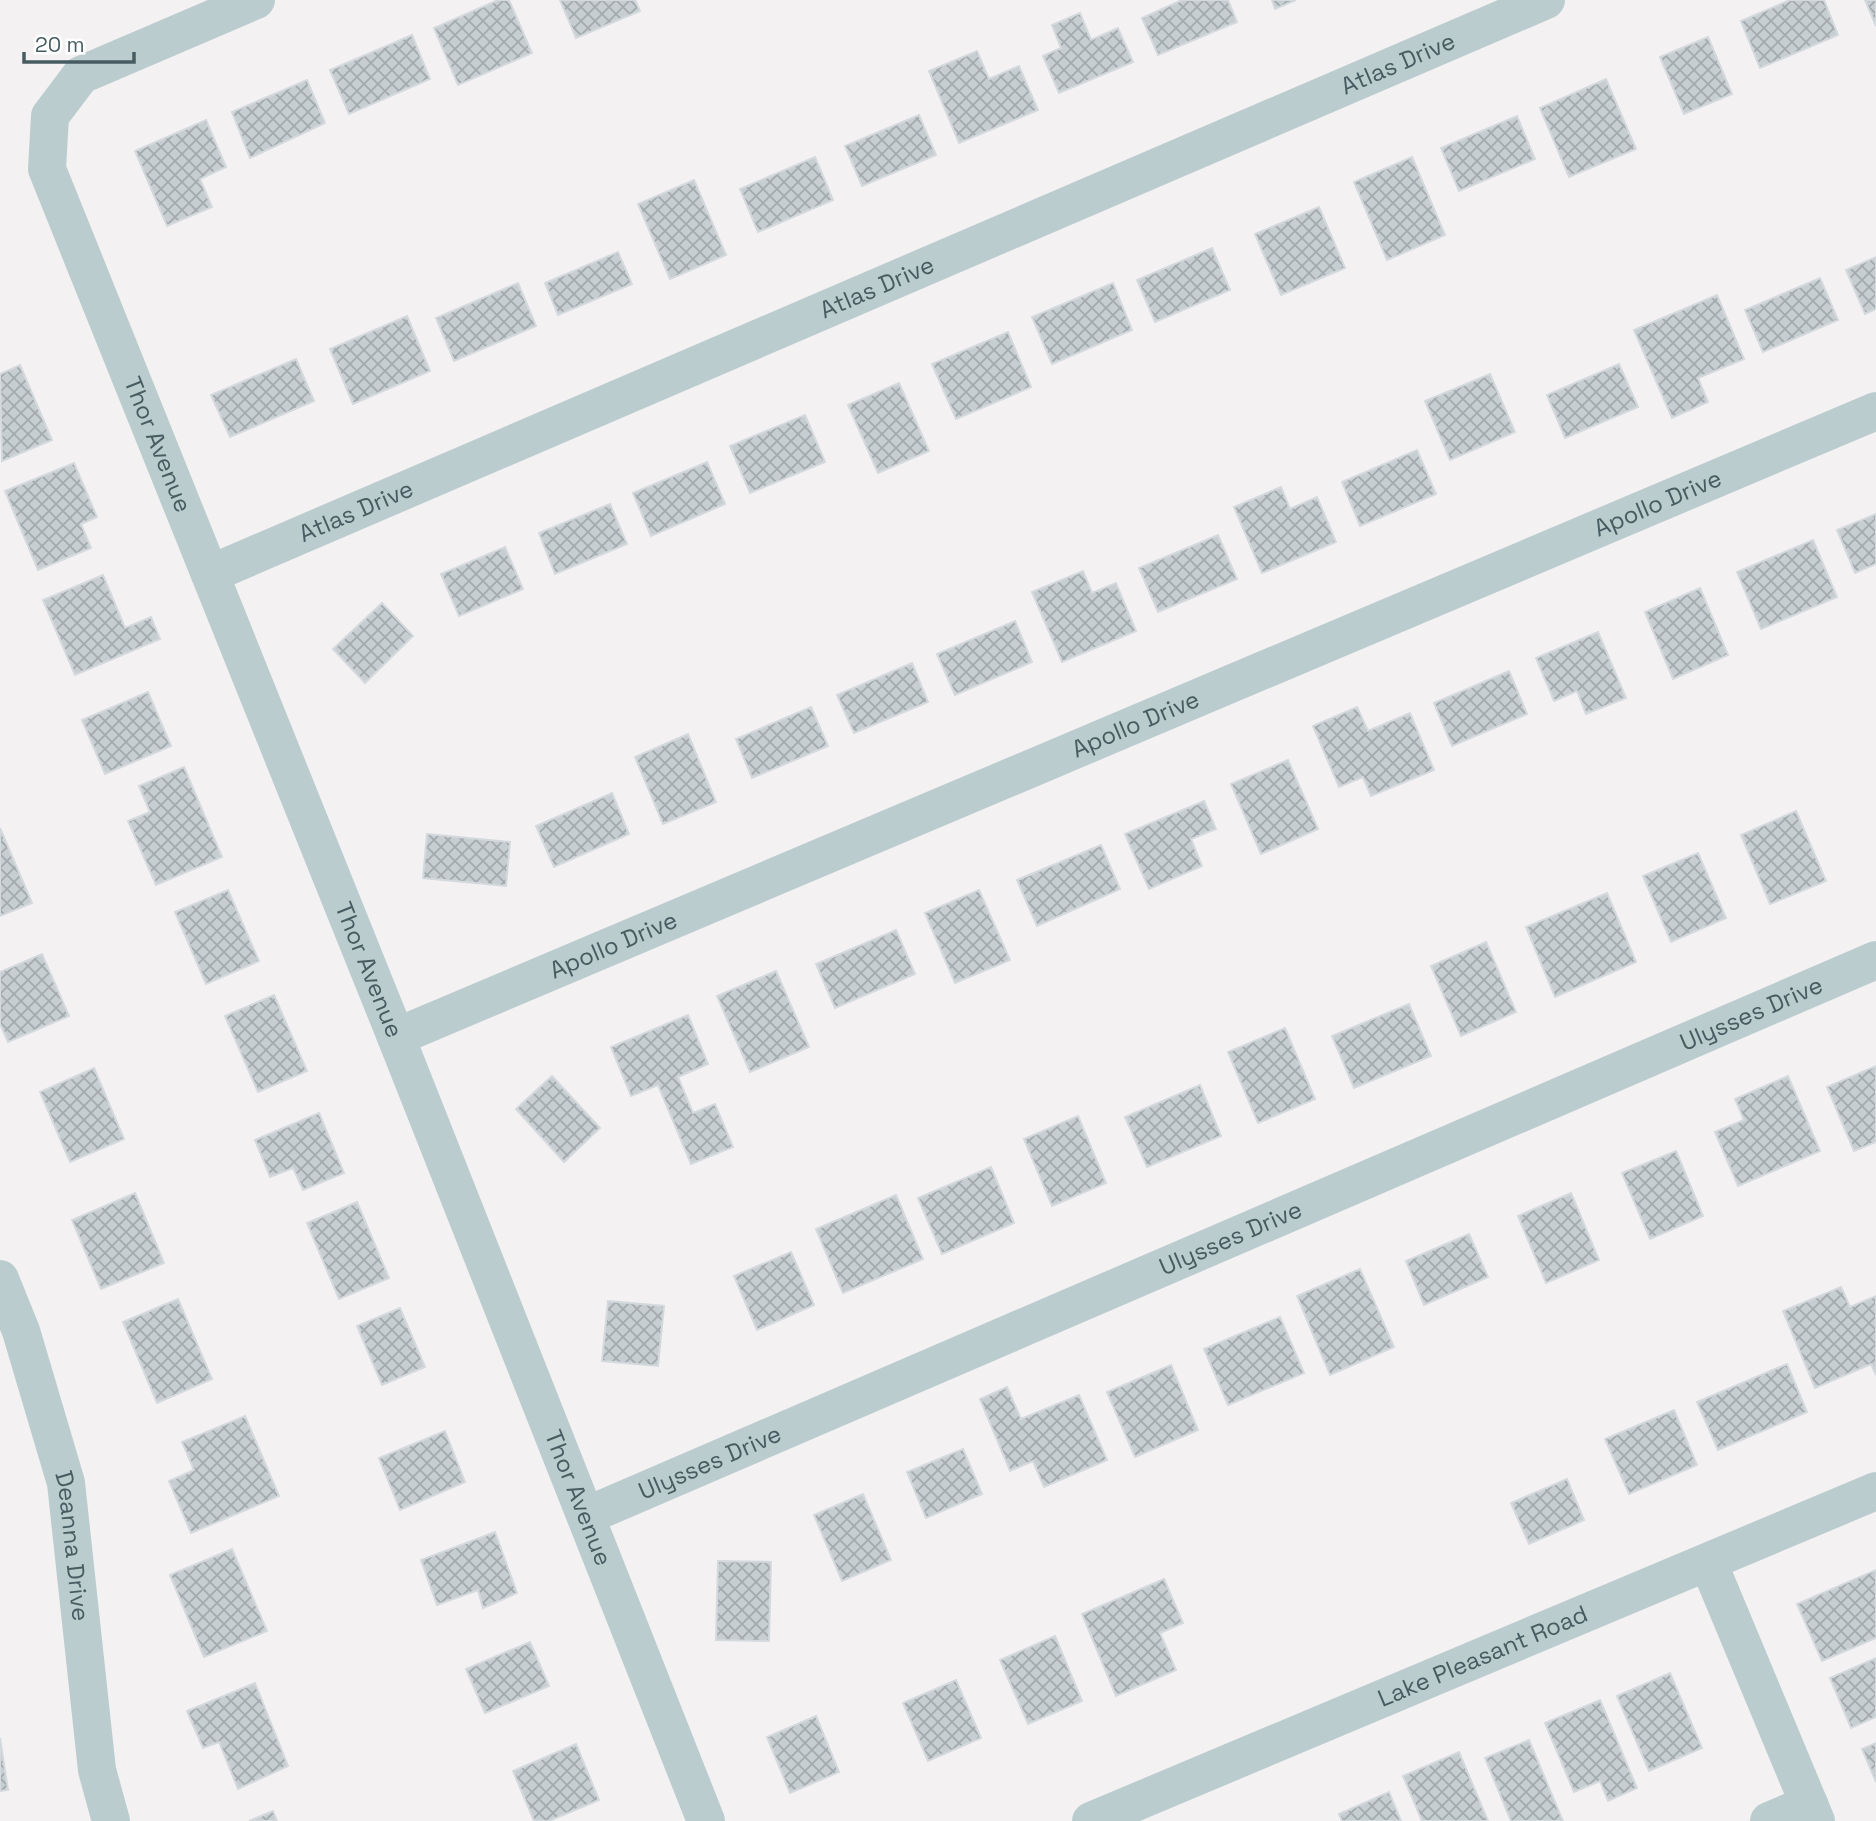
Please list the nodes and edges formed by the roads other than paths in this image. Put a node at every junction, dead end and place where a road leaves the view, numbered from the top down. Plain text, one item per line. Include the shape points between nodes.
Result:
1 (256, 0) edge
2 (1546, 0) edge
3 (1876, 411) edge
4 (210, 574) junction
5 (1876, 960) edge
6 (396, 1038) junction
7 (0, 1279) edge
8 (1876, 1491) edge
9 (586, 1516) junction
10 (1707, 1562) junction
11 (1812, 1813) edge
12 (111, 1821) edge
13 (706, 1821) edge
14 (1091, 1821) edge
15 (1769, 1821) edge

1 - 4 street, Thor Avenue via 81,75 50,116 47,169
2 - 4 street, Atlas Drive
3 - 6 street, Apollo Drive
4 - 6 street, Thor Avenue
5 - 9 street, Ulysses Drive
6 - 9 street, Thor Avenue
7 - 12 street, Deanna Drive via 21,1331 66,1483 97,1770
8 - 10 street, Lake Pleasant Road
9 - 13 street, Thor Avenue
10 - 11 street
10 - 14 street, Lake Pleasant Road
11 - 15 street

